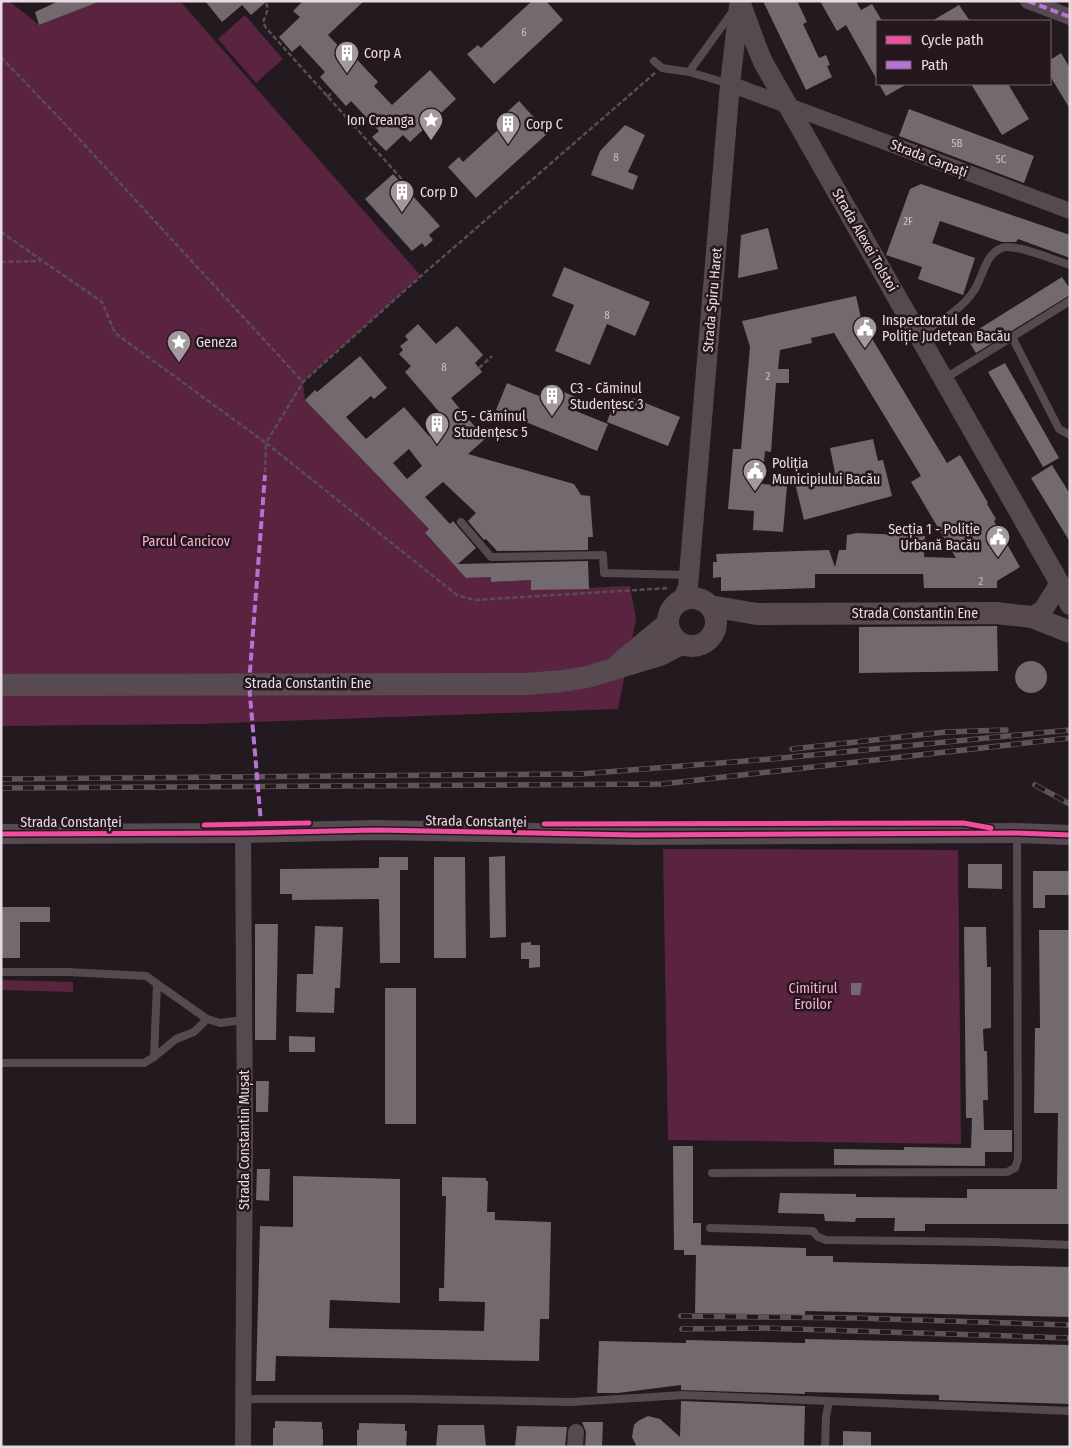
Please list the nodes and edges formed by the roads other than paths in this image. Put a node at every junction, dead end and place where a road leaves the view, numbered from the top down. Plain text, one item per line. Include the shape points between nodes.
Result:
1 (740, 1) edge
2 (1028, 1) edge
3 (1070, 17) edge
4 (654, 61) dead end
5 (689, 72) junction
6 (730, 84) junction
7 (788, 104) junction
8 (1070, 211) edge
9 (1070, 265) edge
10 (1070, 301) edge
11 (918, 335) junction
12 (1012, 337) junction
13 (944, 379) junction
14 (1070, 435) edge
15 (461, 522) dead end
16 (1060, 583) junction
17 (687, 587) junction
18 (1070, 605) edge
19 (710, 606) junction
20 (757, 614) junction
21 (1032, 617) junction
22 (667, 624) junction
23 (1070, 632) edge
24 (713, 635) junction
25 (680, 644) junction
26 (613, 668) junction
27 (1, 685) edge
28 (243, 833) junction
29 (1017, 833) junction
30 (1, 834) edge
31 (1070, 835) edge
32 (1, 972) edge
33 (157, 984) junction
34 (207, 1019) junction
35 (244, 1020) junction
36 (154, 1057) junction
37 (1, 1063) edge
38 (712, 1172) dead end
39 (710, 1228) dead end
40 (1070, 1245) edge
41 (243, 1399) junction
42 (829, 1401) junction
43 (1070, 1411) edge
44 (244, 1447) edge
45 (825, 1447) edge

1 - 5 lane
1 - 6 street, Strada Spiru Haret
1 - 7 street, Strada Alexei Tolstoi via 756,45
2 - 3 street
4 - 5 lane via 662,68
5 - 6 lane
6 - 7 street, Strada Carpați
6 - 17 street, Strada Spiru Haret
7 - 8 street, Strada Carpați
7 - 11 street, Strada Alexei Tolstoi
9 - 11 lane via 1018,248 1006,247 997,251 989,258 965,302
10 - 12 lane
11 - 13 street, Strada Alexei Tolstoi
12 - 13 lane
12 - 14 lane via 1059,429
13 - 16 street, Strada Alexei Tolstoi
15 - 17 lane via 491,557 603,555 604,573
16 - 18 street, Strada Alexei Tolstoi
16 - 21 street via 1043,610
17 - 19 main road via 693,598
17 - 22 main road via 671,609
19 - 20 main road, Strada Constantin Ene
19 - 24 main road via 715,615
20 - 21 main road, Strada Constantin Ene via 996,612
20 - 24 main road, Strada Constantin Ene
21 - 23 main road, Strada Constantin Ene
22 - 25 main road via 669,632
22 - 26 main road, Strada Constantin Ene
24 - 25 main road via 696,646
25 - 26 main road, Strada Constantin Ene via 660,655
26 - 27 main road, Strada Constantin Ene via 587,677 526,684
28 - 29 street, Strada Constanței via 376,830 635,835
28 - 30 street, Strada Constanței
28 - 35 street, Strada Constantin Mușat
29 - 31 street, Strada Constanței
29 - 38 lane via 1018,1159 1015,1168 1007,1172
32 - 33 lane via 146,976
33 - 34 lane
33 - 36 lane
34 - 35 lane via 220,1023
34 - 36 lane via 194,1032 176,1039
35 - 41 street, Strada Constantin Mușat
36 - 37 lane via 144,1063
39 - 40 lane via 813,1231 826,1240
41 - 42 lane via 571,1402 684,1394
41 - 44 street, Strada Constantin Mușat
42 - 43 lane
42 - 45 lane

